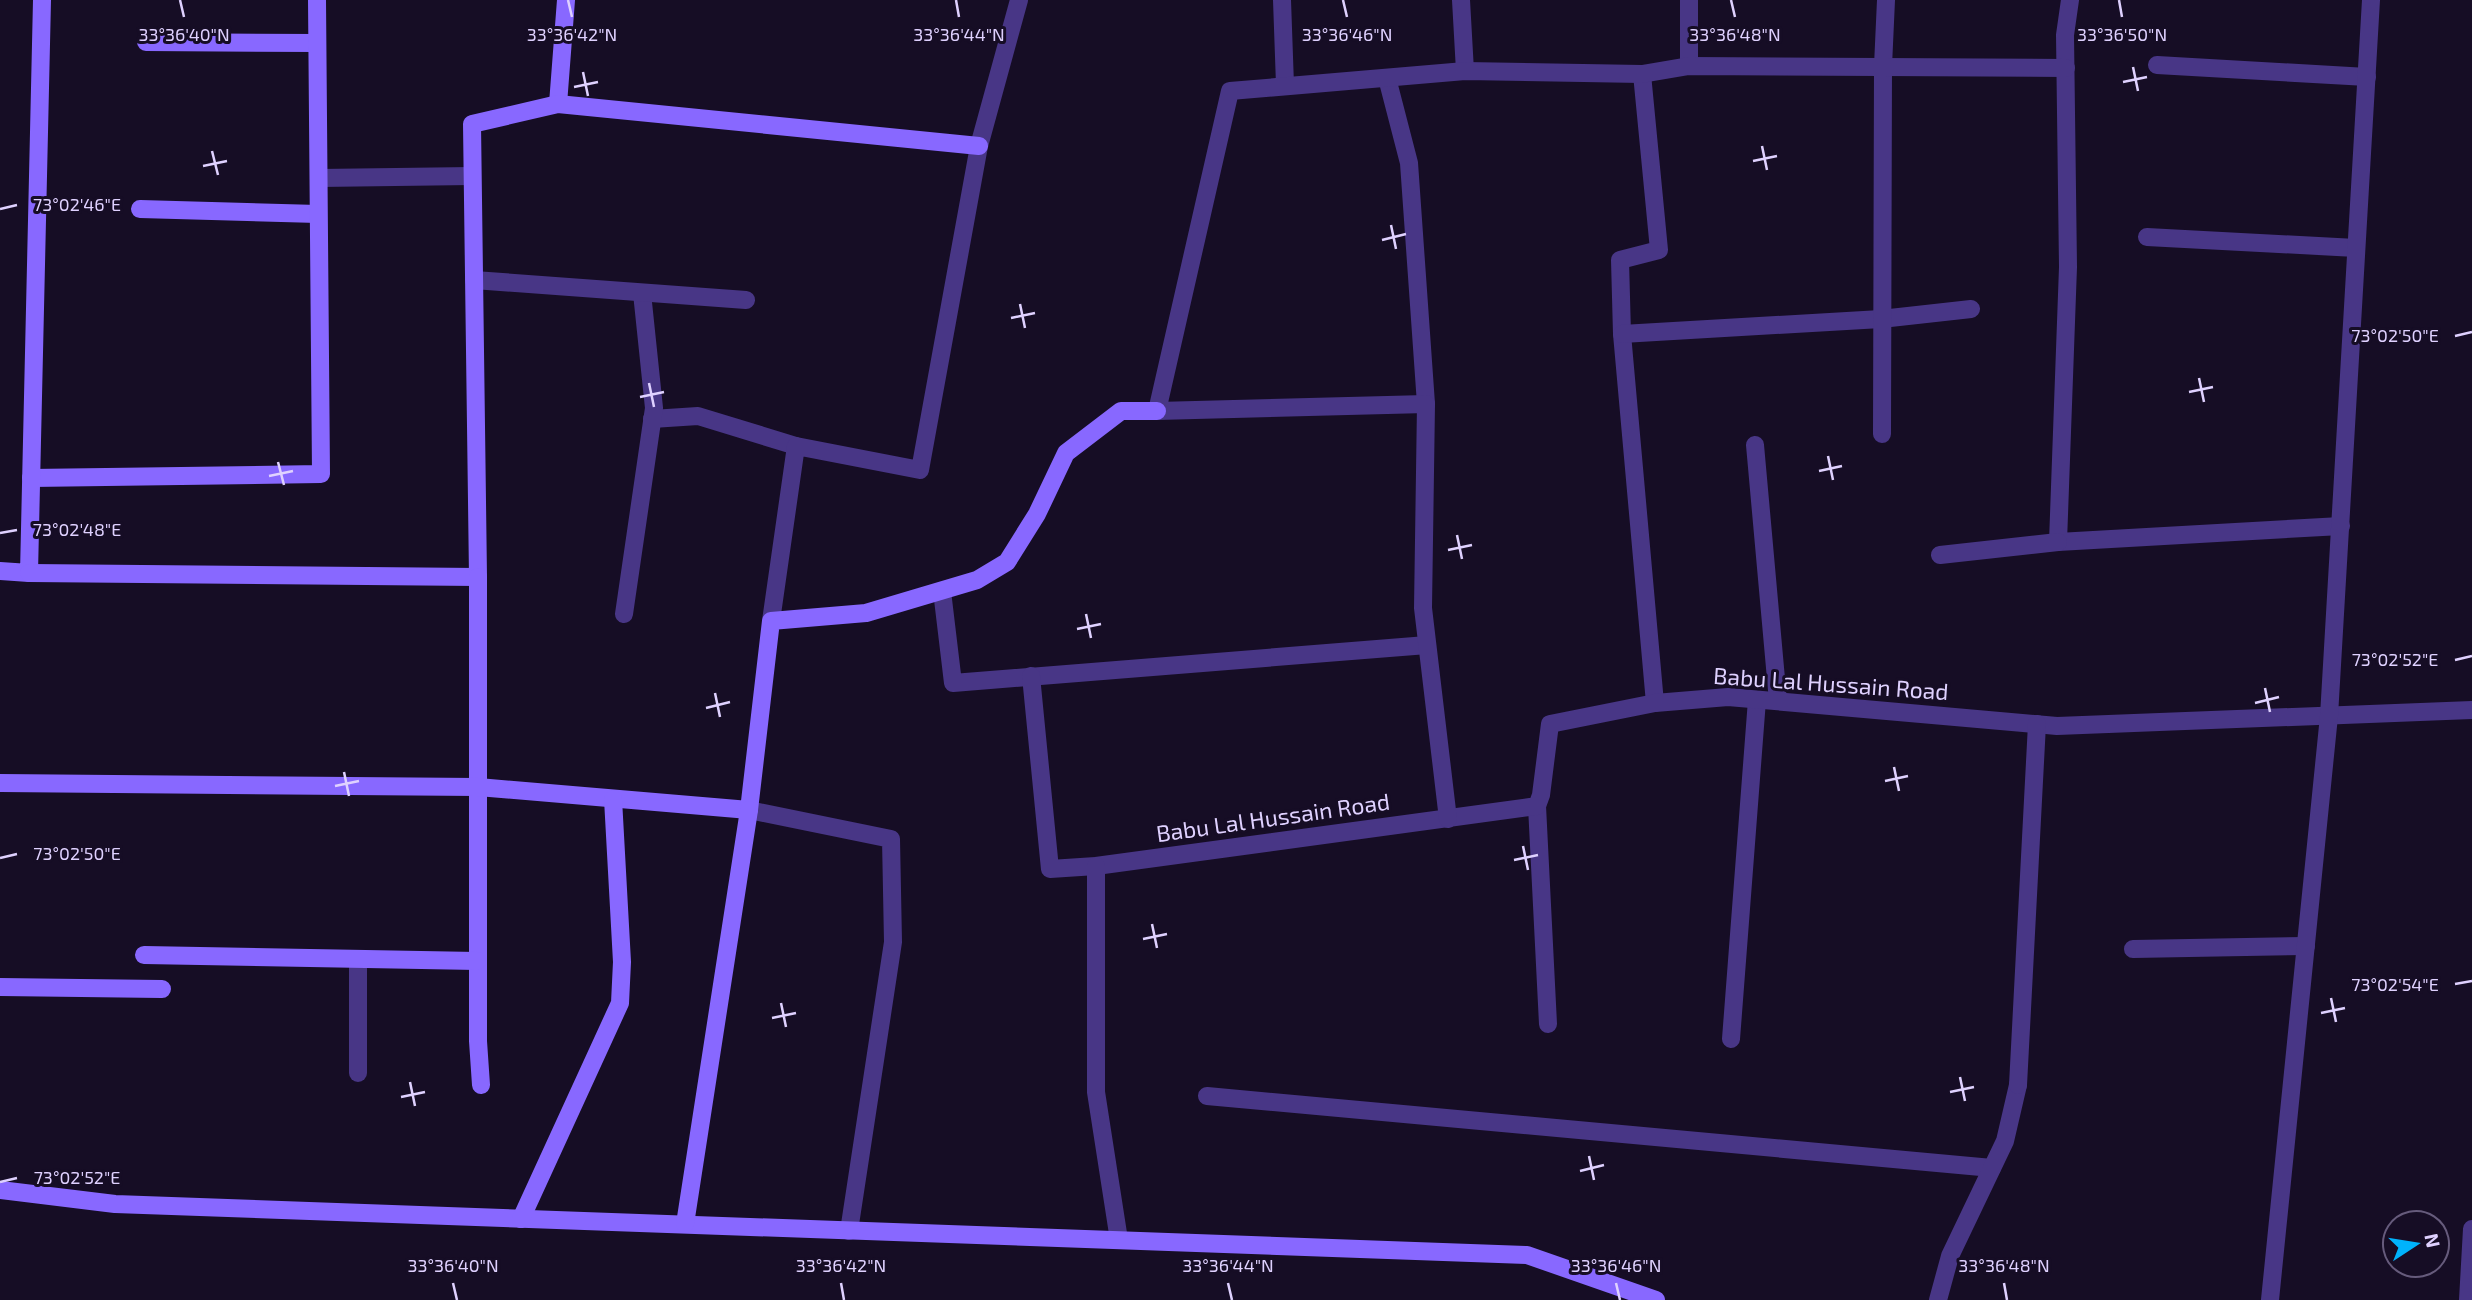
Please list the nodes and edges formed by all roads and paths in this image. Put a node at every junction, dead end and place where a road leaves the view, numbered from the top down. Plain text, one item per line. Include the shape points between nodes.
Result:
1 (42, 0) edge
2 (317, 0) edge
3 (566, 0) edge
4 (1019, 0) edge
5 (1282, 0) edge
6 (1461, 0) edge
7 (1689, 0) edge
8 (1886, 0) edge
9 (2070, 0) edge
10 (2371, 0) edge
11 (146, 42) dead end
12 (317, 43) junction
13 (2157, 65) dead end
14 (1689, 66) junction
15 (1883, 66) junction
16 (2066, 68) junction
17 (1465, 71) junction
18 (1642, 74) junction
19 (2367, 77) junction
20 (1387, 78) junction
21 (1286, 85) junction
22 (558, 104) junction
23 (979, 146) junction
24 (472, 176) junction
25 (319, 178) junction
26 (140, 209) dead end
27 (318, 214) junction
28 (2147, 237) dead end
29 (2356, 248) junction
30 (474, 280) junction
31 (642, 293) junction
32 (746, 300) dead end
33 (1971, 309) dead end
34 (1881, 318) junction
35 (1622, 334) junction
36 (1426, 404) junction
37 (1157, 411) junction
38 (652, 419) junction
39 (1882, 434) dead end
40 (1755, 445) dead end
41 (796, 446) junction
42 (32, 478) junction
43 (2341, 526) junction
44 (2058, 542) junction
45 (1940, 555) dead end
46 (0, 571) edge
47 (29, 573) junction
48 (478, 577) junction
49 (942, 591) junction
50 (624, 614) dead end
51 (771, 621) junction
52 (1427, 645) junction
53 (1031, 676) junction
54 (1757, 700) junction
55 (1778, 701) junction
56 (1656, 703) junction
57 (2472, 710) edge
58 (2329, 716) junction
59 (2037, 724) junction
60 (0, 783) edge
61 (478, 787) junction
62 (613, 799) junction
63 (1537, 806) junction
64 (749, 810) junction
65 (1448, 819) junction
66 (1096, 866) junction
67 (2306, 946) junction
68 (2133, 949) dead end
69 (144, 955) dead end
70 (358, 959) junction
71 (477, 961) junction
72 (0, 987) edge
73 (162, 989) dead end
74 (1548, 1024) dead end
75 (1731, 1040) dead end
76 (358, 1073) dead end
77 (481, 1084) dead end
78 (1207, 1096) dead end
79 (1992, 1168) junction
80 (0, 1190) edge
81 (521, 1219) junction
82 (685, 1224) junction
83 (2472, 1229) edge
84 (849, 1231) junction
85 (1119, 1240) junction
86 (1656, 1300) edge
87 (1938, 1300) edge
88 (2270, 1300) edge
89 (2468, 1300) edge

1 - 42 street
2 - 12 street
3 - 22 street
4 - 23 street
5 - 21 street
6 - 17 street
7 - 14 street
8 - 15 street
9 - 16 street
10 - 19 street
11 - 12 street
12 - 25 street
13 - 19 street
14 - 15 street
14 - 18 street
15 - 16 street
15 - 34 street
16 - 44 street via 2068,267
17 - 18 street
17 - 20 street
18 - 35 street via 1659,250 1620,260
19 - 29 street
20 - 21 street
20 - 36 street via 1409,163
21 - 37 street via 1230,91
22 - 23 street
22 - 24 street via 472,124
23 - 41 street via 920,470
24 - 25 street
24 - 30 street
25 - 27 street
26 - 27 street
27 - 42 street via 321,474
28 - 29 street
29 - 43 street
30 - 31 street
30 - 48 street
31 - 32 street
31 - 38 street
33 - 34 street
34 - 35 street
34 - 39 street
35 - 56 street
36 - 37 street
36 - 52 street via 1423,607
37 - 49 street via 1121,411 1066,453 1037,514 1007,562 977,580
38 - 41 street via 698,416
38 - 50 street
40 - 55 street
41 - 51 street
42 - 47 street
43 - 44 street
43 - 58 street
44 - 45 street
46 - 47 street
47 - 48 street
48 - 61 street
49 - 51 street via 866,613
49 - 53 street via 953,683
51 - 64 street
52 - 53 street
52 - 65 street
53 - 66 street, Babu Lal Hussain Road via 1050,869
54 - 55 street, Babu Lal Hussain Road
54 - 56 street, Babu Lal Hussain Road via 1728,697
54 - 75 street
55 - 59 street, Babu Lal Hussain Road
56 - 63 street, Babu Lal Hussain Road via 1550,724
57 - 58 street, Babu Lal Hussain Road
58 - 59 street, Babu Lal Hussain Road
58 - 67 street
59 - 79 street via 2018,1085 2005,1141
60 - 61 street
61 - 62 street
61 - 71 street
62 - 64 street
62 - 81 street via 620,1003
63 - 65 street, Babu Lal Hussain Road
63 - 74 street
64 - 82 street
64 - 84 street via 891,839 892,942
65 - 66 street, Babu Lal Hussain Road
66 - 85 street via 1096,1092
67 - 68 street
67 - 88 street
69 - 70 street
70 - 71 street
70 - 76 street
71 - 77 street
72 - 73 street
78 - 79 street
79 - 87 street via 1950,1256
80 - 81 street via 115,1204
81 - 82 street
82 - 84 street
83 - 89 street
84 - 85 street
85 - 86 street via 1527,1255

